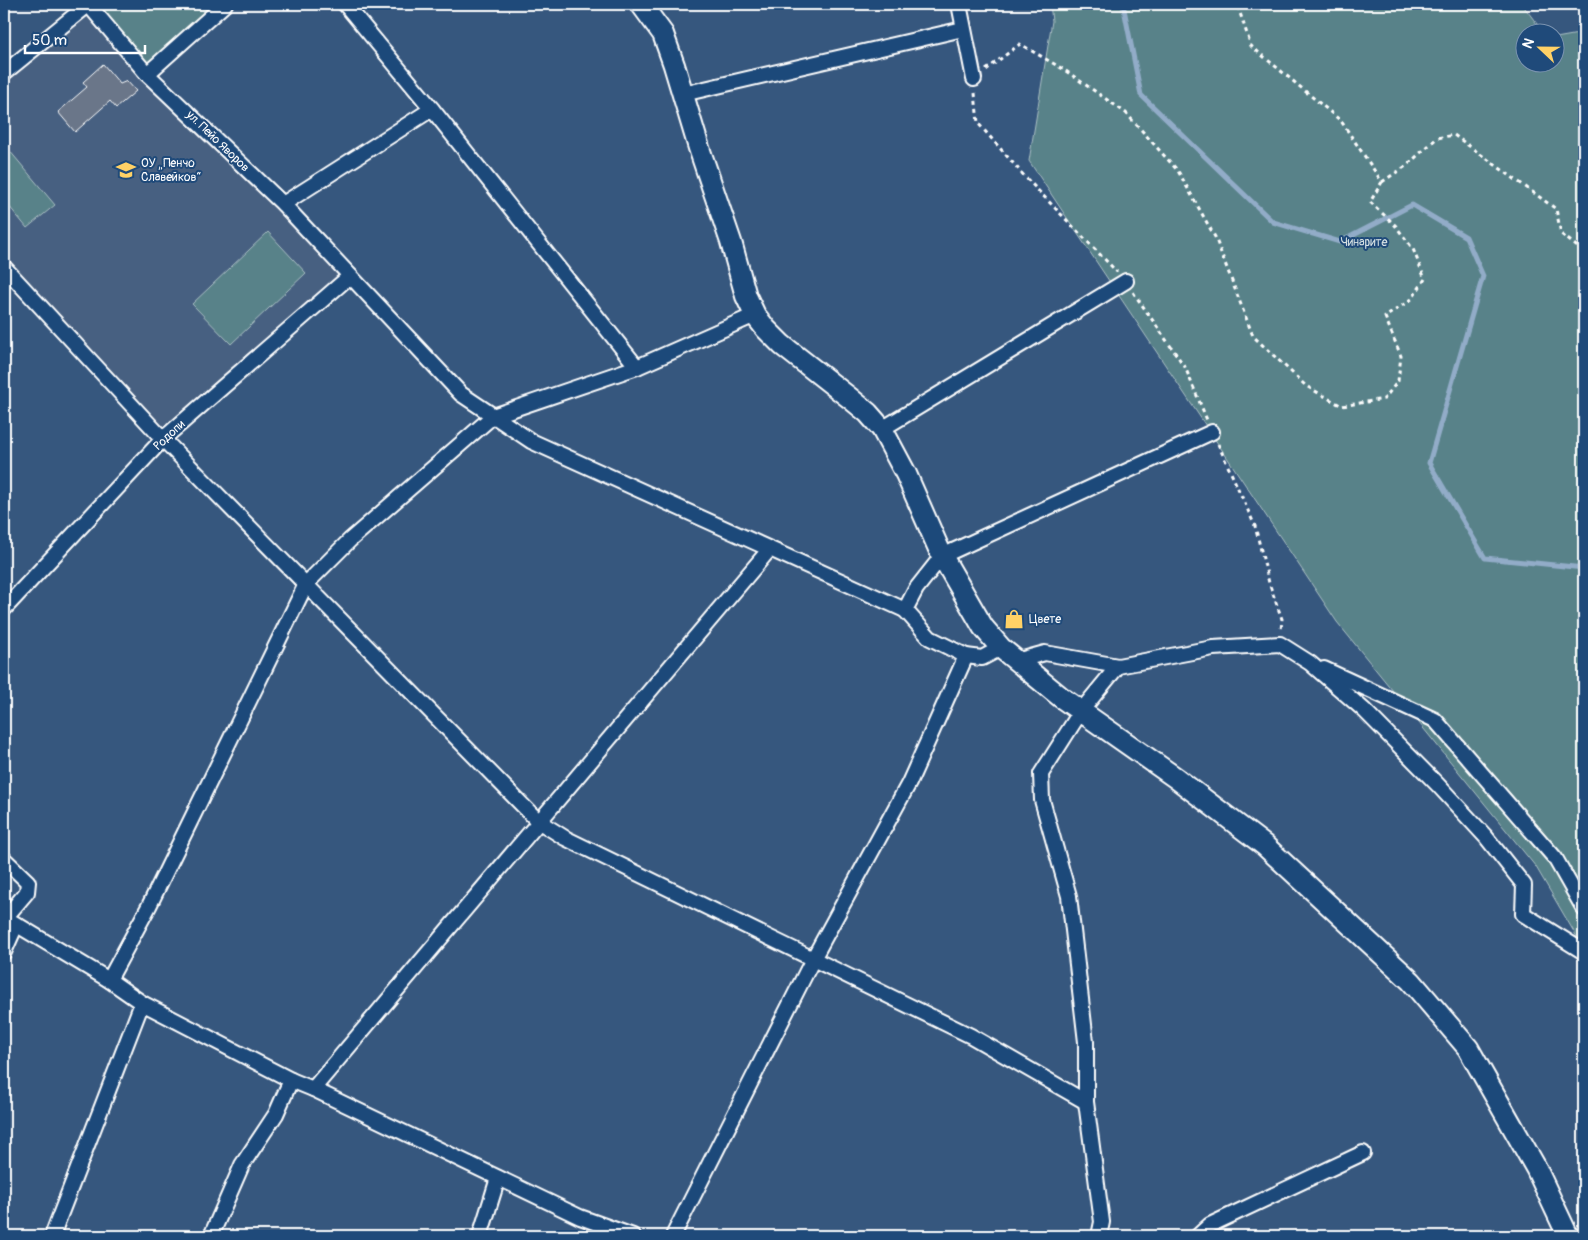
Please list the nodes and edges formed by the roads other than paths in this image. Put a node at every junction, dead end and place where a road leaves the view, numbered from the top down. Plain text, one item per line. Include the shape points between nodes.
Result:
1 (88, 4) edge
2 (225, 4) edge
3 (345, 4) edge
4 (641, 4) edge
5 (959, 4) edge
6 (963, 29) junction
7 (4, 73) edge
8 (147, 74) junction
9 (974, 79) road end
10 (683, 94) junction
11 (432, 109) junction
12 (283, 204) junction
13 (4, 267) edge
14 (350, 276) junction
15 (1126, 281) road end
16 (755, 315) junction
17 (637, 367) junction
18 (493, 416) junction
19 (882, 429) junction
20 (1212, 432) road end
21 (163, 439) junction
22 (769, 550) junction
23 (942, 556) junction
24 (306, 584) junction
25 (4, 609) edge
26 (905, 610) junction
27 (1009, 655) junction
28 (966, 656) junction
29 (1310, 663) junction
30 (1118, 666) junction
31 (1081, 711) junction
32 (538, 821) junction
33 (4, 859) edge
34 (1584, 909) edge
35 (8, 920) edge
36 (4, 952) edge
37 (1584, 952) edge
38 (813, 958) junction
39 (109, 980) junction
40 (142, 1003) junction
41 (290, 1080) junction
42 (312, 1089) junction
43 (1086, 1102) junction
44 (1363, 1153) dead end
45 (498, 1178) junction
46 (52, 1236) edge
47 (211, 1236) edge
48 (480, 1236) edge
49 (633, 1236) edge
50 (673, 1236) edge
51 (1099, 1236) edge
52 (1198, 1236) edge
53 (1568, 1236) edge

1 - 7 street
1 - 8 street, ул. Пейо Яворов
2 - 8 street
3 - 11 street
4 - 10 street via 663,34
5 - 6 street
6 - 9 street
6 - 10 street
8 - 12 street, ул. Пейо Яворов
10 - 16 street via 698,148 732,242 746,296
11 - 12 street
11 - 17 street
12 - 14 street, ул. Пейо Яворов
13 - 21 street
14 - 18 street, ул. Пейо Яворов via 462,394
14 - 21 street, Родопи
15 - 19 street
16 - 17 street
16 - 19 street via 782,345 868,413
17 - 18 street
18 - 22 street, ул. Пейо Яворов via 530,441
18 - 24 street via 350,540
19 - 23 street
20 - 23 street
21 - 24 street
21 - 25 street, Родопи
22 - 26 street, ул. Пейо Яворов
22 - 32 street
23 - 26 street via 916,589
23 - 27 street via 983,627
24 - 32 street
24 - 39 street via 149,906
26 - 28 street via 930,638
27 - 28 street
27 - 30 street via 1045,653
27 - 31 street
28 - 38 street via 909,783
29 - 30 street via 1280,644 1213,648
29 - 34 street via 1436,720 1555,858
29 - 37 street via 1364,710 1486,837 1524,885 1523,914
30 - 31 street
31 - 43 street via 1041,774 1042,800 1070,896 1086,1042
31 - 53 street via 1264,845 1410,981 1468,1048 1536,1168
32 - 38 street via 565,838
32 - 42 street
33 - 35 street via 28,882 27,892
35 - 36 street
35 - 39 street
38 - 43 street via 971,1036
38 - 50 street
39 - 40 street
40 - 41 street
40 - 46 street
41 - 42 street
41 - 47 street via 276,1114 242,1165
42 - 45 street
43 - 51 street via 1102,1222
44 - 52 street via 1210,1225
45 - 48 street
45 - 49 street via 580,1217

